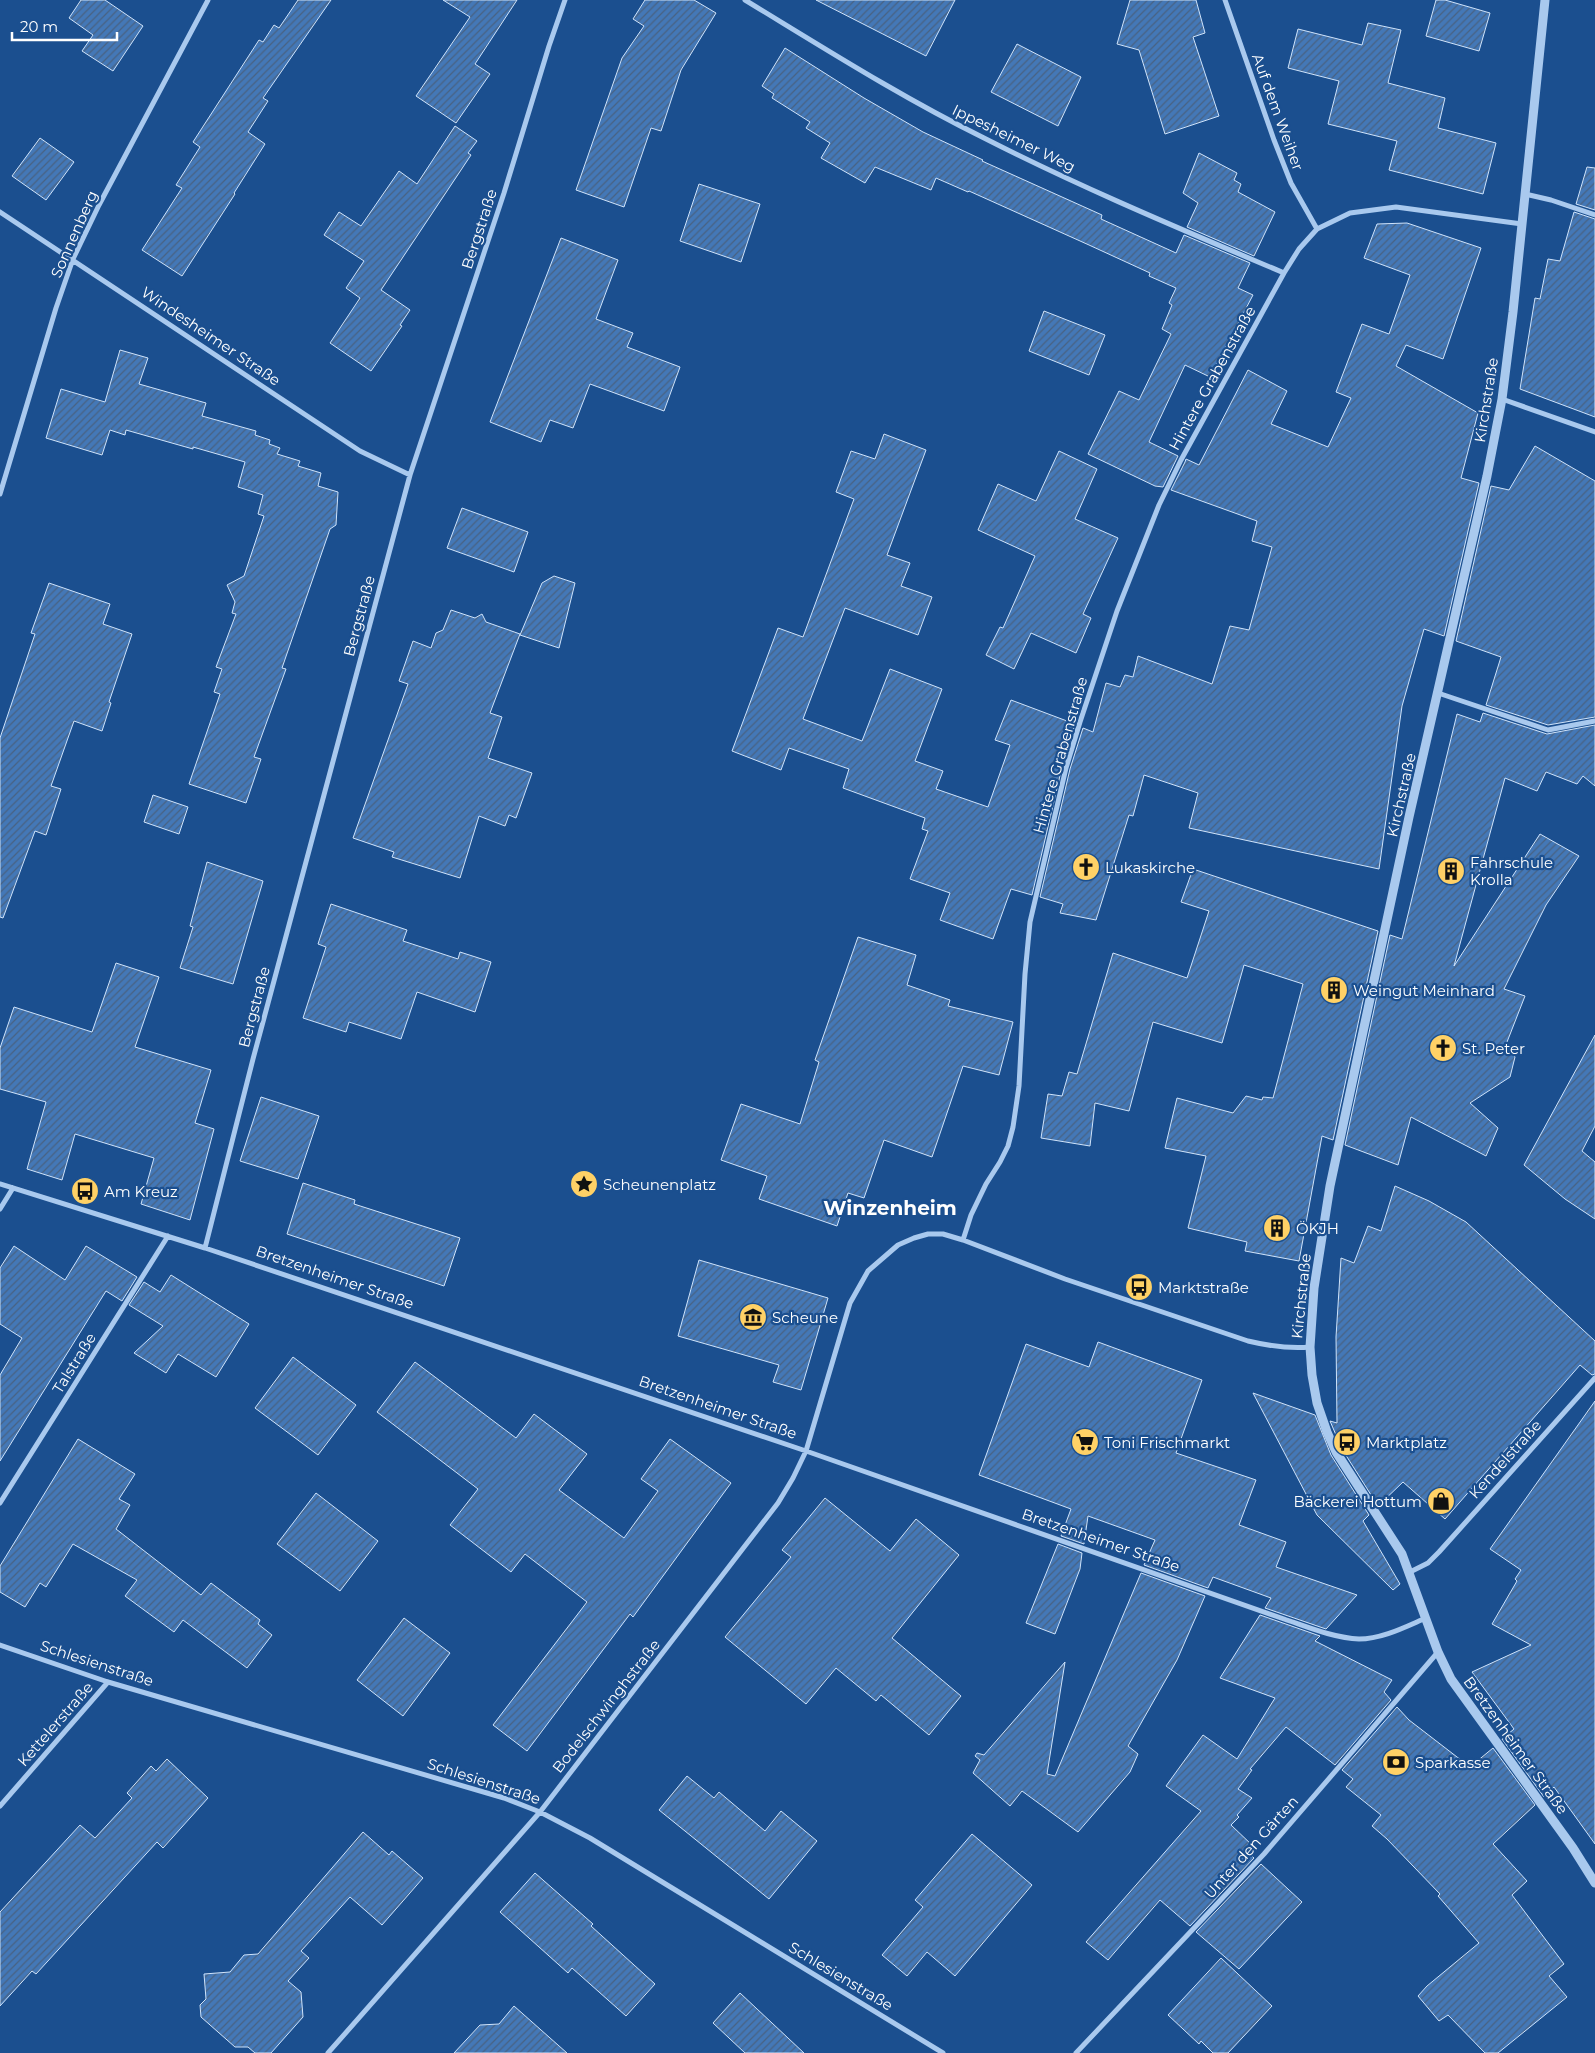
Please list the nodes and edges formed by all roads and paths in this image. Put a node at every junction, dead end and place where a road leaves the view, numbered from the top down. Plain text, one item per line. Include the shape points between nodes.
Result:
1 (208, 0) edge
2 (566, 0) edge
3 (745, 0) edge
4 (1225, 0) edge
5 (1545, 0) edge
6 (1525, 194) junction
7 (0, 212) edge
8 (1595, 215) edge
9 (1522, 224) junction
10 (1318, 229) junction
11 (73, 259) junction
12 (1284, 273) junction
13 (1502, 399) junction
14 (1595, 432) edge
15 (410, 475) junction
16 (0, 494) edge
17 (1438, 693) junction
18 (1595, 721) edge
19 (0, 1184) edge
20 (12, 1188) junction
21 (0, 1209) edge
22 (168, 1236) junction
23 (963, 1240) junction
24 (205, 1248) junction
25 (1310, 1346) junction
26 (1595, 1378) edge
27 (806, 1451) junction
28 (0, 1503) edge
29 (1410, 1572) junction
30 (1426, 1618) junction
31 (0, 1645) edge
32 (1438, 1652) junction
33 (108, 1682) junction
34 (0, 1806) edge
35 (540, 1812) junction
36 (1595, 1883) edge
37 (328, 2053) edge
38 (944, 2053) edge
39 (1076, 2053) edge

1 - 11 street, Sonnenberg
2 - 15 street, Bergstraße
3 - 12 street, Ippesheimer Weg via 885,85 983,138 1163,222
4 - 10 street, Auf dem Weiher via 1291,182
5 - 6 street, Kirchstraße
6 - 8 street
6 - 9 street, Kirchstraße
7 - 11 street, Windesheimer Straße
9 - 10 street, Hintere Grabenstraße via 1396,207 1350,212
9 - 13 street, Kirchstraße
10 - 12 street, Hintere Grabenstraße via 1299,249
11 - 15 street, Windesheimer Straße via 360,450
11 - 16 street, Sonnenberg
12 - 23 street, Hintere Grabenstraße via 1159,505 1117,611 1082,714 1030,922 1019,1086 1013,1126 1008,1146 986,1184
13 - 14 street
13 - 17 street, Kirchstraße
15 - 24 street, Bergstraße via 255,1049
17 - 18 street via 1548,730
17 - 25 street, Kirchstraße via 1330,1186 1314,1288
19 - 20 street, Bretzenheimer Straße
20 - 21 street
20 - 22 street, Bretzenheimer Straße
22 - 24 street, Bretzenheimer Straße
22 - 28 street, Talstraße
23 - 25 street via 1064,1279 1248,1341 1273,1347
23 - 27 street via 942,1234 921,1236 898,1246 868,1272 850,1303
24 - 27 street, Bretzenheimer Straße
25 - 29 street, Kirchstraße via 1317,1403 1336,1452 1392,1538
26 - 29 street, Kendelstraße via 1439,1552 1428,1563
27 - 30 street, Bretzenheimer Straße via 1340,1636 1376,1637
27 - 35 street, Bodelschwinghstraße via 778,1503
29 - 30 street, Bretzenheimer Straße
30 - 32 street, Bretzenheimer Straße
31 - 33 street, Schlesienstraße
32 - 36 street, Bretzenheimer Straße via 1451,1679
32 - 39 street, Unter den Gärten via 1264,1854
33 - 34 street, Kettelerstraße
33 - 35 street, Schlesienstraße via 504,1798
35 - 37 street, Bodelschwinghstraße
35 - 38 street, Schlesienstraße via 590,1838

